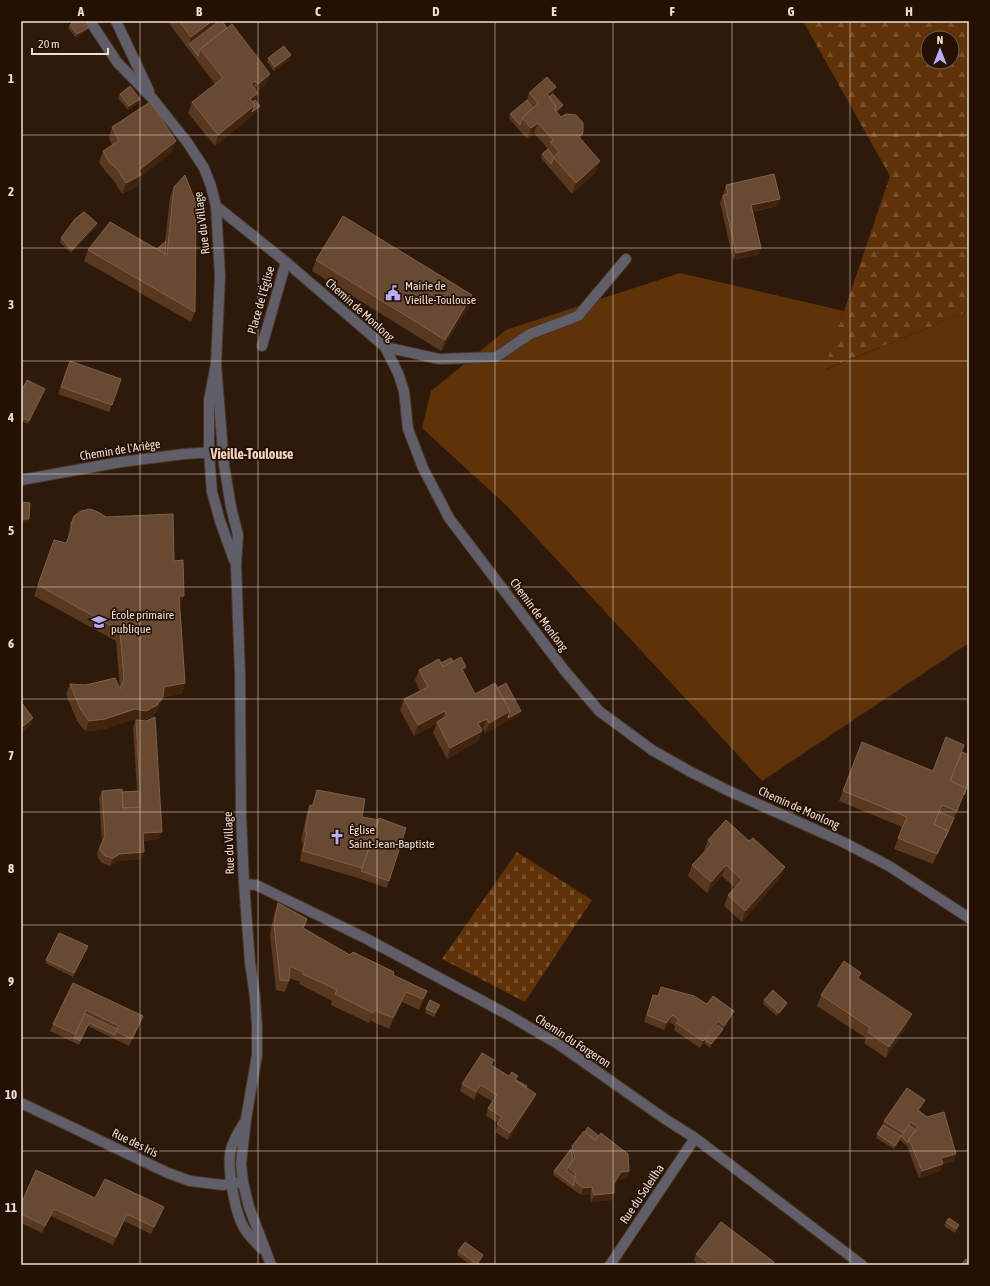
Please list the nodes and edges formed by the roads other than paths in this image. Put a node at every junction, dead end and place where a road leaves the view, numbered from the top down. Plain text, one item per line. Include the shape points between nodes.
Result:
1 (90, 21) edge
2 (116, 21) edge
3 (152, 98) junction
4 (216, 206) junction
5 (626, 259) dead end
6 (286, 262) junction
7 (262, 346) dead end
8 (385, 347) junction
9 (216, 364) junction
10 (224, 451) junction
11 (209, 453) junction
12 (21, 480) edge
13 (236, 565) junction
14 (244, 884) junction
15 (969, 918) edge
16 (21, 1103) edge
17 (246, 1119) junction
18 (695, 1138) junction
19 (243, 1182) junction
20 (231, 1184) junction
21 (266, 1254) junction
22 (271, 1265) edge
23 (610, 1265) edge
24 (862, 1265) edge

1 - 3 street, Rue du Village via 118,62
2 - 3 street, Rue du Village
3 - 4 street, Rue du Village via 204,168
4 - 6 street, Chemin de Monlong
4 - 9 street, Rue du Village via 220,276
5 - 8 street via 578,316 530,334 496,357 439,359
6 - 7 street, Place de l'Église
6 - 8 street, Chemin de Monlong
8 - 15 street, Chemin de Monlong via 404,391 408,429 423,468 449,518 565,671 600,711 652,750 689,771 889,866
9 - 10 street, Rue du Village
9 - 11 street, Rue du Village via 209,400
10 - 11 street, Chemin de l'Ariège
10 - 13 street, Rue du Village via 231,507 238,535
11 - 12 street, Chemin de l'Ariège via 122,462
11 - 13 street, Rue du Village via 212,492
13 - 14 street, Rue du Village
14 - 17 street, Rue du Village via 257,1026 257,1056
14 - 18 street, Chemin du Forgeron via 256,884 298,904 503,1012 558,1044
16 - 20 street, Rue des Iris via 168,1173 190,1181
17 - 19 street, Rue du Village via 241,1164
17 - 20 street, Rue du Village via 234,1140 230,1154
18 - 23 street, Rue du Soleilha
18 - 24 street, Chemin du Forgeron
19 - 20 street, Rue des Iris
19 - 21 street, Rue du Village via 249,1208
20 - 21 street, Rue du Village via 245,1230
21 - 22 street, Rue du Village

